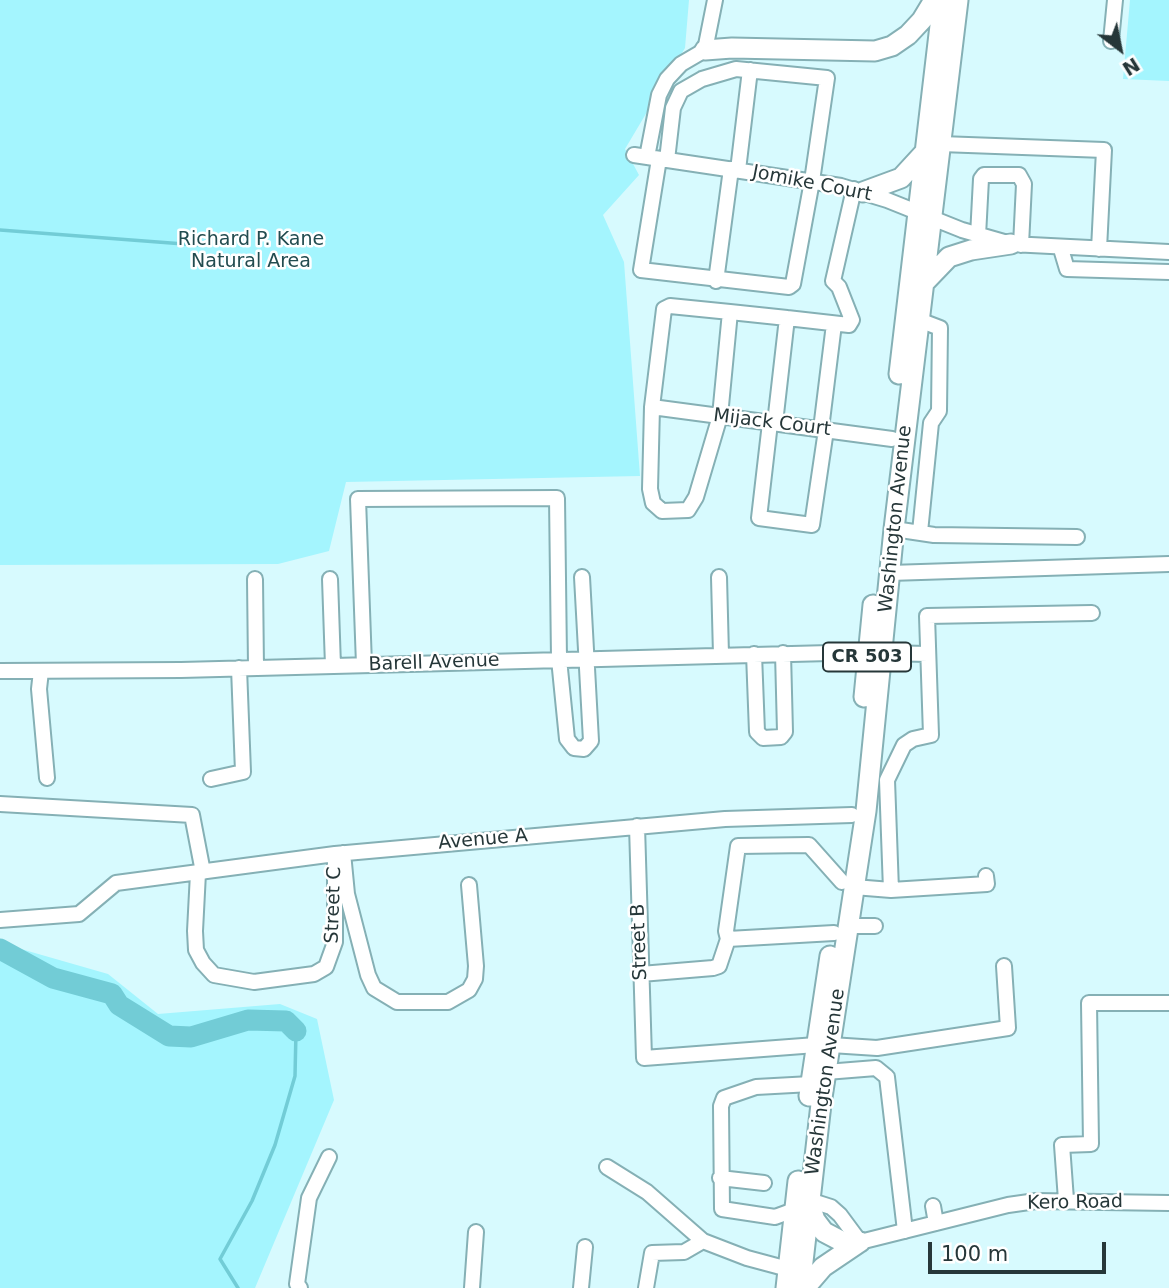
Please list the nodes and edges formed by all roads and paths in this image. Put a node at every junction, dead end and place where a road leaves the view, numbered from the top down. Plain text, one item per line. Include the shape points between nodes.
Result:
1 (715, 0) edge
2 (934, 0) edge
3 (943, 0) edge
4 (958, 0) edge
5 (1115, 0) edge
6 (947, 30) junction
7 (1111, 41) dead end
8 (705, 50) junction
9 (750, 70) junction
10 (933, 148) junction
11 (652, 158) junction
12 (734, 170) junction
13 (812, 181) junction
14 (859, 191) junction
15 (924, 215) junction
16 (978, 236) junction
17 (1016, 245) junction
18 (1061, 249) junction
19 (1099, 249) junction
20 (1169, 252) edge
21 (1169, 272) edge
22 (716, 281) junction
23 (923, 284) junction
24 (730, 312) junction
25 (787, 318) junction
26 (919, 320) junction
27 (834, 324) junction
28 (652, 407) junction
29 (720, 416) junction
30 (773, 423) junction
31 (823, 430) junction
32 (892, 439) junction
33 (894, 529) junction
34 (920, 532) junction
35 (1077, 537) dead end
36 (1169, 564) edge
37 (890, 573) junction
38 (582, 577) dead end
39 (719, 577) dead end
40 (255, 579) dead end
41 (330, 579) dead end
42 (1092, 613) dead end
43 (783, 653) junction
44 (875, 653) junction
45 (754, 654) junction
46 (928, 654) junction
47 (720, 655) junction
48 (559, 659) junction
49 (587, 659) junction
50 (364, 665) junction
51 (333, 666) junction
52 (239, 668) junction
53 (256, 668) junction
54 (0, 671) edge
55 (41, 671) junction
56 (47, 778) dead end
57 (211, 779) dead end
58 (0, 804) edge
59 (852, 814) junction
60 (636, 826) junction
61 (339, 853) junction
62 (200, 873) junction
63 (986, 876) dead end
64 (848, 884) junction
65 (469, 885) dead end
66 (890, 885) junction
67 (0, 920) edge
68 (875, 926) dead end
69 (841, 929) junction
70 (728, 939) junction
71 (1004, 966) dead end
72 (641, 974) junction
73 (1169, 1003) edge
74 (824, 1045) junction
75 (819, 1078) junction
76 (329, 1157) dead end
77 (607, 1167) dead end
78 (720, 1178) junction
79 (764, 1183) dead end
80 (1066, 1200) junction
81 (1169, 1203) edge
82 (801, 1205) junction
83 (933, 1206) dead end
84 (936, 1223) junction
85 (905, 1231) junction
86 (475, 1232) dead end
87 (703, 1241) junction
88 (860, 1242) junction
89 (585, 1247) dead end
90 (787, 1279) edge
91 (300, 1288) edge
92 (472, 1288) edge
93 (581, 1288) edge
94 (646, 1288) edge
95 (802, 1288) edge

1 - 8 street
2 - 8 main road via 908,35 875,51
3 - 6 main road, Washington Avenue / CR 503
4 - 6 main road, Washington Avenue / CR 503
5 - 7 street
6 - 10 main road, Washington Avenue / CR 503
8 - 11 street via 681,64 662,87 653,114
9 - 11 street via 736,69 702,79 681,91
9 - 12 street
9 - 13 street via 827,78
10 - 14 main road via 901,178
10 - 15 main road, Washington Avenue / CR 503
10 - 19 street via 1104,150
11 - 12 street, Jomike Court
11 - 22 street via 642,270
12 - 13 street, Jomike Court
12 - 22 street
13 - 14 street, Jomike Court
13 - 22 street via 793,284
14 - 15 street, Jomike Court
14 - 27 street via 833,281 852,320 849,325
15 - 16 street, Jomike Court
15 - 23 main road, Washington Avenue / CR 503
15 - 32 main road, Washington Avenue / CR 503
16 - 17 street, Jomike Court
16 - 17 street via 981,179 984,175 1019,175 1024,184
17 - 18 street, Jomike Court
17 - 23 main road via 949,257
18 - 19 street, Jomike Court
18 - 21 street via 1067,269
19 - 20 street, Jomike Court
23 - 26 main road, Washington Avenue / CR 503
24 - 25 street
24 - 28 street via 664,309
24 - 29 street
25 - 27 street
25 - 30 street
26 - 33 main road, Washington Avenue / CR 503
26 - 34 street via 940,328 939,411 931,423
27 - 31 street
28 - 29 street, Mijack Court
28 - 29 street via 650,489 653,503 662,511 688,510 696,497
29 - 30 street, Mijack Court
30 - 31 street, Mijack Court
30 - 31 street via 759,518 772,520 812,525
31 - 32 street, Mijack Court
32 - 44 main road, Washington Avenue / CR 503
33 - 34 street
33 - 37 main road, Washington Avenue / CR 503
34 - 35 street
36 - 37 street
37 - 44 main road, Washington Avenue / CR 503
38 - 49 street
39 - 47 street
40 - 53 street
41 - 51 street
42 - 46 street via 927,616
43 - 44 street, Barell Avenue
43 - 45 street, Barell Avenue
43 - 45 street via 785,732 781,737 763,738 757,732
44 - 46 street, Barell Avenue
44 - 59 main road, Washington Avenue / CR 503
44 - 64 main road, Washington Avenue / CR 503 via 866,811
45 - 47 street, Barell Avenue
46 - 66 street via 931,735 904,745 887,780
47 - 49 street, Barell Avenue
48 - 49 street, Barell Avenue
48 - 49 street via 567,739 578,749 591,741
48 - 50 street, Barell Avenue
48 - 50 street via 557,498 358,499
50 - 51 street, Barell Avenue
51 - 53 street, Barell Avenue
52 - 53 street, Barell Avenue
52 - 55 street, Barell Avenue
52 - 57 street via 243,772
54 - 55 street, Barell Avenue
55 - 56 street
58 - 62 street via 192,815
59 - 60 street, Avenue A
59 - 64 main road, Washington Avenue / CR 503
60 - 61 street, Avenue A
60 - 72 street, Street B
61 - 62 street, Avenue A
61 - 62 street, Street C via 335,942 327,967 314,974 254,982 214,975 196,950
61 - 65 street via 368,975 374,988 397,1002 448,1002 469,990 476,966
62 - 67 street, Avenue A via 116,883 79,914
63 - 66 street via 987,884
64 - 66 street
64 - 69 main road, Washington Avenue / CR 503
64 - 70 street via 809,845 737,846
68 - 69 street
69 - 70 street
69 - 74 main road, Washington Avenue / CR 503
70 - 72 street via 719,965 713,968
71 - 74 street via 1007,1028 877,1048
72 - 74 street, Street B via 644,1058
73 - 80 street via 1089,1003 1091,1144 1062,1145
74 - 75 main road, Washington Avenue / CR 503
75 - 78 street via 756,1087 723,1098
75 - 82 main road, Washington Avenue / CR 503
75 - 85 street via 876,1068 887,1077
76 - 91 street via 309,1198
77 - 87 street via 647,1192
78 - 79 street
78 - 82 street via 720,1205 726,1212 775,1217
80 - 81 street, Kero Road
80 - 84 street, Kero Road via 1008,1205
82 - 88 main road via 824,1232 843,1242
82 - 90 main road, Washington Avenue / CR 503
82 - 95 main road, Washington Avenue / CR 503
83 - 84 street
84 - 85 street, Kero Road
85 - 88 street, Kero Road
86 - 92 street
87 - 90 street
87 - 94 street via 684,1252 652,1253
88 - 95 main road
89 - 93 street

